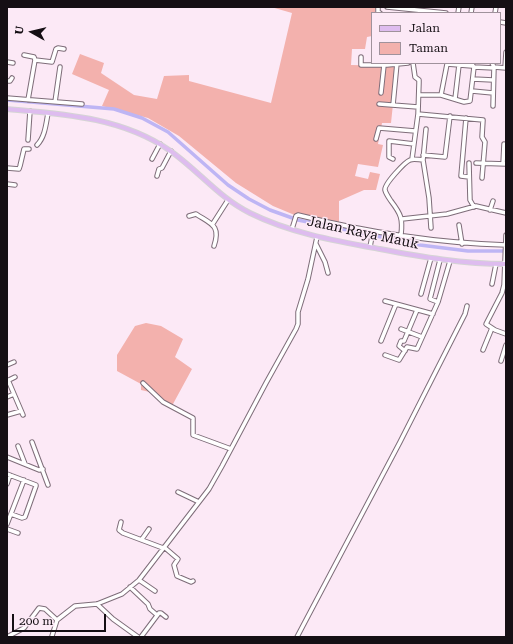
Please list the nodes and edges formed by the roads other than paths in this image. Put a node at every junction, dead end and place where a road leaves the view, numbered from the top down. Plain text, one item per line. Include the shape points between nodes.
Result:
1 (387, 7) edge
2 (422, 8) edge
3 (441, 12) edge
4 (64, 49) dead end
5 (506, 52) edge
6 (24, 55) dead end
7 (361, 57) dead end
8 (35, 60) junction
9 (7, 62) edge
10 (13, 63) dead end
11 (374, 64) edge
12 (386, 64) edge
13 (397, 64) edge
14 (413, 64) edge
15 (459, 65) junction
16 (472, 66) edge
17 (493, 66) edge
18 (60, 67) dead end
19 (505, 68) edge
20 (12, 78) dead end
21 (473, 78) junction
22 (493, 80) junction
23 (7, 81) edge
24 (472, 91) junction
25 (382, 93) dead end
26 (493, 93) junction
27 (419, 95) junction
28 (441, 95) junction
29 (7, 98) edge
30 (455, 99) junction
31 (28, 100) junction
32 (55, 102) junction
33 (82, 104) dead end
34 (379, 104) dead end
35 (393, 105) junction
36 (493, 106) dead end
37 (418, 107) junction
38 (7, 109) edge
39 (30, 111) junction
40 (48, 113) junction
41 (418, 114) junction
42 (450, 116) junction
43 (466, 118) junction
44 (426, 129) dead end
45 (415, 132) junction
46 (376, 139) dead end
47 (28, 140) dead end
48 (160, 144) junction
49 (414, 144) junction
50 (504, 144) dead end
51 (37, 145) dead end
52 (29, 149) dead end
53 (171, 151) junction
54 (423, 155) junction
55 (152, 159) dead end
56 (412, 159) junction
57 (393, 160) dead end
58 (423, 160) junction
59 (469, 163) dead end
60 (476, 163) dead end
61 (483, 163) junction
62 (504, 164) edge
63 (7, 168) edge
64 (157, 176) dead end
65 (469, 177) junction
66 (482, 178) dead end
67 (7, 184) edge
68 (15, 185) dead end
69 (228, 200) junction
70 (493, 201) dead end
71 (474, 207) junction
72 (490, 210) junction
73 (506, 213) edge
74 (189, 216) dead end
75 (430, 217) junction
76 (402, 219) junction
77 (212, 225) junction
78 (459, 225) dead end
79 (293, 228) junction
80 (431, 228) dead end
81 (373, 233) junction
82 (401, 235) junction
83 (506, 235) edge
84 (318, 237) junction
85 (316, 244) junction
86 (462, 244) junction
87 (214, 246) dead end
88 (370, 246) junction
89 (506, 246) edge
90 (431, 258) junction
91 (440, 260) junction
92 (450, 261) junction
93 (506, 261) edge
94 (496, 264) junction
95 (506, 264) edge
96 (328, 273) dead end
97 (492, 284) dead end
98 (421, 294) dead end
99 (385, 301) dead end
100 (438, 302) junction
101 (396, 304) junction
102 (466, 306) dead end
103 (417, 310) junction
104 (433, 314) junction
105 (492, 328) junction
106 (402, 329) dead end
107 (408, 332) junction
108 (506, 334) edge
109 (422, 337) junction
110 (381, 341) dead end
111 (506, 344) edge
112 (483, 350) dead end
113 (405, 351) junction
114 (385, 354) dead end
115 (501, 361) dead end
116 (14, 362) dead end
117 (7, 365) edge
118 (15, 377) dead end
119 (8, 381) edge
120 (143, 383) dead end
121 (14, 394) junction
122 (7, 397) edge
123 (7, 414) edge
124 (32, 442) dead end
125 (18, 446) dead end
126 (231, 449) junction
127 (7, 457) edge
128 (25, 464) junction
129 (43, 470) junction
130 (9, 474) edge
131 (24, 480) junction
132 (7, 484) edge
133 (48, 485) dead end
134 (178, 492) dead end
135 (199, 502) junction
136 (11, 514) junction
137 (121, 522) dead end
138 (7, 524) edge
139 (7, 529) edge
140 (149, 529) dead end
141 (18, 533) dead end
142 (142, 539) junction
143 (163, 547) junction
144 (139, 580) junction
145 (193, 581) dead end
146 (130, 588) junction
147 (155, 591) dead end
148 (97, 604) junction
149 (157, 615) junction
150 (166, 617) dead end
151 (57, 620) junction
152 (52, 636) dead end
153 (7, 637) edge
154 (138, 637) edge
155 (142, 637) edge
156 (297, 637) edge

1 - 2 street
2 - 3 street
4 - 8 street via 56,49 52,62
5 - 19 street
6 - 8 street via 34,56
7 - 11 street via 361,64
8 - 31 street
9 - 10 street
11 - 12 street
12 - 13 street
12 - 25 street
13 - 35 street
14 - 27 street via 415,77 419,81
15 - 16 street
15 - 28 street via 447,64
15 - 30 street
16 - 17 street
16 - 21 street
17 - 19 street
17 - 22 street
18 - 32 street
20 - 23 street
21 - 22 street
21 - 24 street
22 - 26 street
24 - 26 street
24 - 30 street via 468,102
26 - 36 street
27 - 28 street
27 - 37 street
28 - 30 street
29 - 31 street
31 - 32 street
32 - 33 street
34 - 35 street
35 - 37 street
37 - 41 street
38 - 39 main road, Jalan Raya Mauk
39 - 40 main road, Jalan Raya Mauk
39 - 47 street
40 - 48 main road, Jalan Raya Mauk via 86,117 110,123
40 - 51 street via 45,130
41 - 42 street
41 - 45 street
42 - 43 street
42 - 54 street via 445,157
43 - 61 street via 483,120
43 - 65 street via 461,176
44 - 54 street
45 - 46 street via 379,128
45 - 49 street
48 - 53 main road, Jalan Raya Mauk
48 - 55 street
49 - 56 street
49 - 57 street via 388,141 389,157
50 - 62 street
52 - 63 street via 24,149 18,169
53 - 64 street
53 - 69 main road, Jalan Raya Mauk
54 - 58 street
56 - 58 street
56 - 76 street via 392,177 385,189
58 - 75 street
59 - 65 street
60 - 61 street
61 - 62 street
61 - 66 street
65 - 71 street via 470,200
67 - 68 street
69 - 77 street
69 - 79 main road, Jalan Raya Mauk via 250,214
70 - 72 street
71 - 72 street
71 - 75 street
72 - 73 street
74 - 77 street via 196,214
75 - 76 street
75 - 80 street
76 - 82 street
77 - 87 street via 217,235
78 - 86 street
79 - 81 street via 298,215
79 - 84 main road, Jalan Raya Mauk
81 - 82 street
81 - 88 street
82 - 86 street
83 - 89 street
84 - 85 street
84 - 88 main road, Jalan Raya Mauk
85 - 96 street
85 - 126 street via 298,312 298,326
86 - 89 street
88 - 90 main road, Jalan Raya Mauk
89 - 93 street
90 - 91 main road, Jalan Raya Mauk
90 - 98 street
91 - 92 main road, Jalan Raya Mauk
91 - 100 street via 430,299
92 - 94 main road, Jalan Raya Mauk
92 - 100 street
93 - 95 street
94 - 95 main road, Jalan Raya Mauk
94 - 97 street
95 - 105 street via 502,293 486,324
99 - 101 street
100 - 104 street
101 - 103 street
101 - 110 street
102 - 156 street via 465,314 400,442
103 - 104 street
103 - 107 street
104 - 109 street
105 - 108 street
105 - 112 street
106 - 107 street
107 - 109 street
107 - 113 street via 399,347
109 - 113 street via 416,349 407,346
111 - 115 street
113 - 114 street via 399,360
116 - 117 street
118 - 119 street
119 - 121 street
120 - 126 street via 163,402 193,418 193,435
121 - 122 street
121 - 123 street via 21,411
124 - 129 street
125 - 128 street
126 - 135 street
127 - 128 street
128 - 129 street
129 - 133 street
130 - 131 street
130 - 132 street
131 - 136 street
131 - 136 street via 36,485 25,517
134 - 135 street
135 - 143 street
136 - 138 street
137 - 142 street via 119,530
139 - 141 street
140 - 142 street
142 - 143 street
143 - 144 street
143 - 145 street via 178,559 174,566 177,576
144 - 146 street
144 - 147 street
146 - 148 street
146 - 149 street
148 - 151 street via 75,606
148 - 154 street
149 - 150 street via 160,613
149 - 155 street
151 - 152 street
151 - 153 street via 45,609 40,608 24,628

